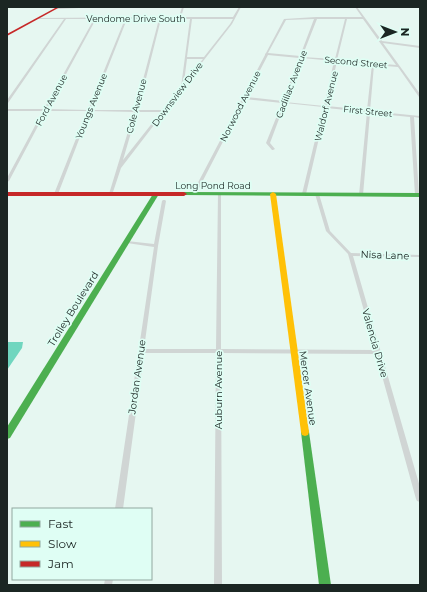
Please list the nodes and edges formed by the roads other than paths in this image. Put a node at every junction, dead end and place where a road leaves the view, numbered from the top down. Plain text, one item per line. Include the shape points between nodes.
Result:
1 (58, 7) edge
2 (99, 7) edge
3 (183, 7) edge
4 (240, 7) edge
5 (356, 7) edge
6 (39, 18) junction
7 (65, 18) junction
8 (95, 18) junction
9 (126, 18) junction
10 (160, 18) junction
11 (180, 18) junction
12 (191, 18) junction
13 (234, 18) junction
14 (316, 18) junction
15 (346, 18) junction
16 (364, 18) junction
17 (7, 35) edge
18 (382, 42) junction
19 (420, 47) edge
20 (266, 54) junction
21 (301, 57) junction
22 (186, 58) junction
23 (204, 58) junction
24 (337, 60) junction
25 (373, 63) junction
26 (398, 66) junction
27 (182, 88) junction
28 (420, 96) edge
29 (244, 98) junction
30 (7, 102) edge
31 (284, 102) junction
32 (325, 107) junction
33 (7, 110) edge
34 (46, 110) junction
35 (90, 110) junction
36 (136, 111) junction
37 (164, 111) junction
38 (368, 111) junction
39 (412, 116) junction
40 (420, 117) edge
41 (273, 149) dead end
42 (118, 169) junction
43 (7, 181) edge
44 (7, 194) edge
45 (56, 194) junction
46 (111, 194) junction
47 (156, 194) junction
48 (194, 194) junction
49 (218, 194) junction
50 (273, 194) junction
51 (304, 194) junction
52 (317, 194) junction
53 (361, 194) junction
54 (419, 195) edge
55 (164, 201) dead end
56 (127, 242) junction
57 (156, 246) junction
58 (350, 254) junction
59 (420, 256) edge
60 (217, 350) junction
61 (141, 351) junction
62 (293, 351) junction
63 (377, 352) junction
64 (7, 435) edge
65 (420, 499) edge
66 (119, 508) edge
67 (218, 585) edge
68 (325, 585) edge

1 - 2 street
1 - 6 street
3 - 11 street
4 - 13 street, Downsview Drive
5 - 16 street
6 - 7 street, Vendome Drive South
6 - 17 street
7 - 8 street, Vendome Drive South
7 - 30 street
8 - 9 street, Vendome Drive South
8 - 34 street, Ford Avenue
9 - 10 street, Vendome Drive South
9 - 35 street, Youngs Avenue
10 - 11 street, Vendome Drive South
10 - 36 street, Cole Avenue
11 - 12 street, Vendome Drive South
12 - 13 street, Vendome Drive South
12 - 22 street
13 - 23 street, Downsview Drive
14 - 15 street
14 - 20 street, Norwood Avenue via 286,18
14 - 21 street, Cadillac Avenue
15 - 16 street
15 - 24 street, Waldorf Avenue
16 - 18 street
18 - 19 street
18 - 26 street
20 - 21 street, Second Street
20 - 29 street, Norwood Avenue
21 - 24 street, Second Street
21 - 31 street, Cadillac Avenue
22 - 23 street
22 - 27 street
23 - 27 street, Downsview Drive
24 - 25 street, Second Street
24 - 32 street, Waldorf Avenue
25 - 26 street, Second Street
25 - 38 street
26 - 28 street
27 - 37 street, Downsview Drive
29 - 31 street, First Street
29 - 48 street, Norwood Avenue
31 - 32 street, First Street
31 - 41 street, Cadillac Avenue via 268,143
32 - 38 street, First Street
32 - 51 street, Waldorf Avenue
33 - 34 street
34 - 35 street
34 - 43 street, Ford Avenue
35 - 36 street
35 - 45 street, Youngs Avenue
36 - 37 street
36 - 42 street, Cole Avenue
37 - 42 street, Downsview Drive
38 - 39 street, First Street
38 - 53 street
39 - 40 street, First Street
39 - 54 street
42 - 46 street, Cole Avenue
44 - 45 street, Long Pond Road
45 - 46 street, Long Pond Road
46 - 47 street, Long Pond Road
47 - 48 street, Long Pond Road
47 - 56 street, Trolley Boulevard
48 - 49 street, Long Pond Road
49 - 50 street, Long Pond Road
49 - 60 street, Auburn Avenue
50 - 51 street, Long Pond Road
50 - 62 street, Mercer Avenue
51 - 52 street, Long Pond Road
52 - 53 street, Long Pond Road
52 - 58 street, Valencia Drive via 328,231
53 - 54 street, Long Pond Road
55 - 57 street, Jordan Avenue
56 - 57 street
56 - 64 street, Trolley Boulevard
57 - 61 street, Jordan Avenue
58 - 59 street, Nisa Lane
58 - 63 street, Valencia Drive
60 - 61 street
60 - 62 street
60 - 67 street, Auburn Avenue
61 - 66 street, Jordan Avenue
62 - 63 street
62 - 68 street, Mercer Avenue
63 - 65 street, Valencia Drive

